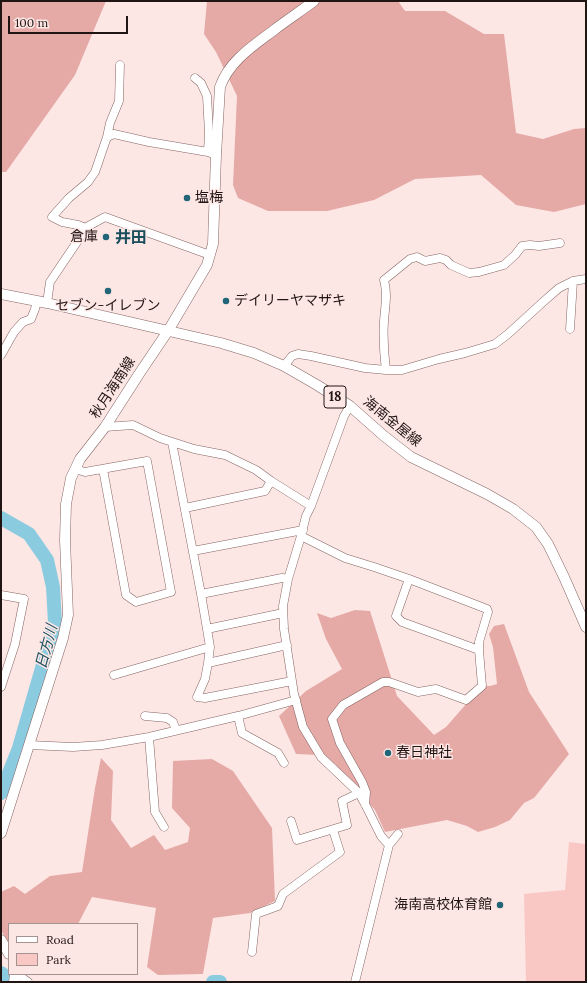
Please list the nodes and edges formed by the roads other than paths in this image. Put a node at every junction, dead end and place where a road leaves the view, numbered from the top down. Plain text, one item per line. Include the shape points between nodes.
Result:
1 (314, 1) edge
2 (120, 65) dead end
3 (195, 78) dead end
4 (107, 137) junction
5 (212, 154) junction
6 (83, 230) junction
7 (560, 243) dead end
8 (210, 255) junction
9 (586, 279) edge
10 (573, 280) junction
11 (1, 294) edge
12 (42, 302) junction
13 (570, 329) dead end
14 (168, 331) junction
15 (1, 355) edge
16 (284, 366) junction
17 (386, 370) junction
18 (350, 406) junction
19 (105, 427) junction
20 (172, 442) junction
21 (75, 469) junction
22 (103, 469) junction
23 (271, 481) junction
24 (311, 506) junction
25 (185, 508) junction
26 (302, 533) junction
27 (193, 551) junction
28 (288, 579) junction
29 (409, 579) junction
30 (201, 594) junction
31 (1, 595) edge
32 (283, 613) junction
33 (586, 627) edge
34 (207, 629) junction
35 (286, 645) junction
36 (210, 647) junction
37 (479, 650) junction
38 (208, 663) junction
39 (114, 675) dead end
40 (292, 681) junction
41 (1, 688) edge
42 (296, 700) junction
43 (145, 716) dead end
44 (238, 716) junction
45 (176, 730) junction
46 (149, 736) junction
47 (30, 745) junction
48 (284, 763) dead end
49 (359, 794) junction
50 (365, 804) junction
51 (291, 821) dead end
52 (164, 827) dead end
53 (332, 830) junction
54 (1, 833) edge
55 (398, 834) dead end
56 (389, 845) junction
57 (1, 940) edge
58 (8, 952) edge
59 (252, 952) dead end
60 (15, 976) edge
61 (28, 982) edge
62 (354, 982) edge

1 - 5 main road, 秋月海南線 via 253,45 234,62 223,77
2 - 4 street via 119,102
3 - 5 street via 207,96
4 - 5 street via 114,134
4 - 6 street via 96,172 52,217 78,225
5 - 8 main road, 秋月海南線 via 213,244
6 - 8 street via 105,218
6 - 12 street via 50,282
7 - 17 street via 522,246 504,265 469,273 440,258 425,261 416,257 410,259 384,280
8 - 14 main road, 秋月海南線 via 207,265
9 - 10 street
10 - 13 street
10 - 17 street via 559,288 495,344 402,370
11 - 12 main road, 海南金屋線 / 18
12 - 14 main road, 海南金屋線 / 18
12 - 15 street via 31,318 14,332
14 - 16 main road, 海南金屋線 / 18 via 221,343
14 - 19 main road, 秋月海南線
16 - 17 street via 292,356 298,354
16 - 18 main road, 海南金屋線 / 18
18 - 24 street
18 - 33 main road, 海南金屋線 / 18 via 411,457 487,494 513,509 536,527 548,544
19 - 20 street via 133,425
19 - 21 main road, 秋月海南線
20 - 23 street via 225,456 256,470
20 - 25 street
21 - 22 street via 86,472
21 - 47 main road, 秋月海南線 via 66,504 68,615
22 - 22 street via 147,461 171,592 136,602 126,595
23 - 24 street
23 - 25 street via 265,491
24 - 26 street
25 - 27 street
26 - 27 street
26 - 28 street
26 - 29 street via 345,558
27 - 30 street
28 - 30 street via 282,578
28 - 32 street
29 - 37 street via 487,609
29 - 37 street via 396,616 402,622
30 - 34 street
31 - 41 street via 24,599 15,644
32 - 34 street
32 - 35 street
34 - 36 street
35 - 38 street
35 - 40 street
36 - 38 street
36 - 39 street
37 - 50 street via 482,686 466,700 436,690 418,692 382,682 343,705 332,719 340,744 366,792
38 - 40 street via 205,679 197,697 204,698
40 - 42 street
42 - 44 street
42 - 49 street via 303,727 321,757
43 - 45 street via 167,718 173,722
44 - 45 street
44 - 48 street via 242,733 278,753
45 - 46 street
46 - 47 street via 73,748
46 - 52 street via 155,812
47 - 54 main road, 秋月海南線
49 - 50 street
49 - 53 street via 342,801 347,825
50 - 56 street via 380,836
51 - 53 street via 297,840
53 - 59 street via 340,852 283,894 278,906 256,914
55 - 56 street
56 - 62 street
57 - 58 main road
60 - 61 street

